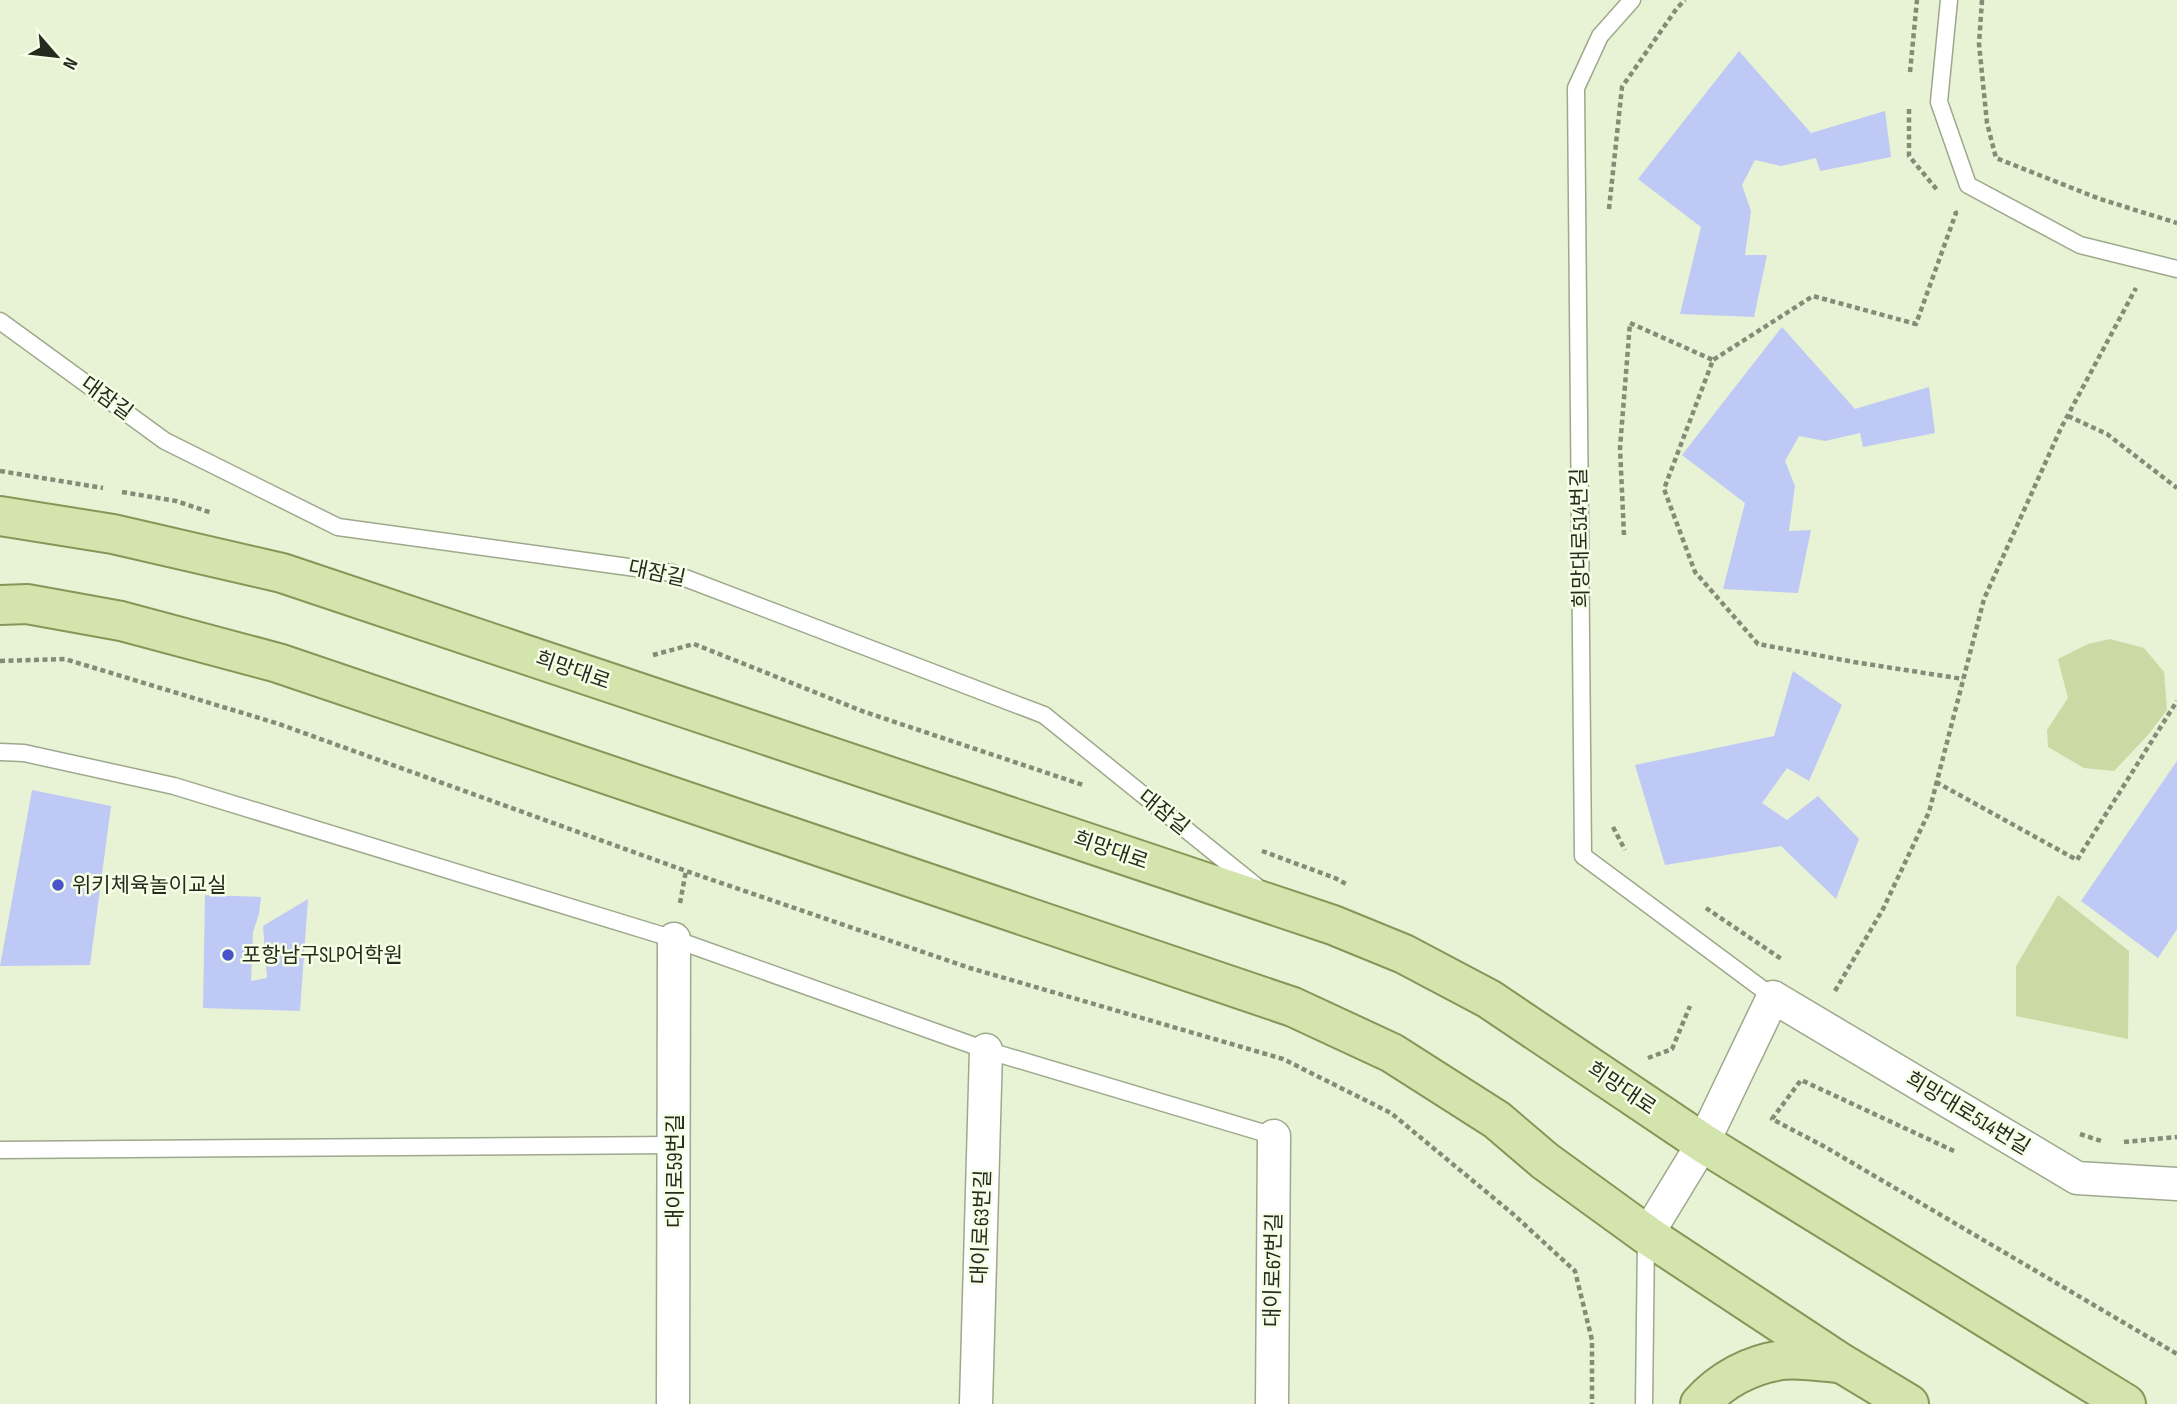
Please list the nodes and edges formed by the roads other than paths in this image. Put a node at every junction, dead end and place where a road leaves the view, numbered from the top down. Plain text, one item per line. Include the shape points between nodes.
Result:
1 (1632, 0) edge
2 (1949, 0) edge
3 (2177, 269) edge
4 (0, 321) edge
5 (0, 516) edge
6 (0, 605) edge
7 (0, 752) edge
8 (1283, 908) junction
9 (674, 939) junction
10 (1773, 997) junction
11 (986, 1050) junction
12 (1275, 1136) joint
13 (1703, 1143) junction
14 (675, 1145) junction
15 (0, 1150) edge
16 (2177, 1184) edge
17 (1647, 1235) junction
18 (1841, 1363) junction
19 (673, 1404) edge
20 (976, 1404) edge
21 (1272, 1404) edge
22 (1644, 1404) edge
23 (1700, 1404) edge
24 (1909, 1404) edge
25 (2126, 1404) edge

1 - 10 lane, 희망대로514번길 via 1600,36 1576,89 1583,856
2 - 3 lane via 1939,102 1968,185 2080,245
4 - 8 lane, 대잠길 via 165,441 338,527 672,573 1044,715
5 - 8 main road, 희망대로 via 113,534 282,573
6 - 17 main road via 27,604 121,621 278,663 1293,1007 1392,1053 1497,1120
7 - 9 lane via 24,753 174,786
8 - 13 main road, 희망대로 via 1404,954 1489,999
9 - 11 lane
9 - 14 street, 대이로59번길
10 - 13 street
10 - 16 street, 희망대로514번길 via 2077,1178
11 - 12 lane
11 - 20 street, 대이로63번길
12 - 21 street, 대이로67번길
13 - 17 street
13 - 25 main road, 희망대로
14 - 15 lane
14 - 19 street, 대이로59번길
17 - 18 main road
17 - 22 lane
18 - 23 main road via 1784,1360 1746,1369
18 - 24 main road

